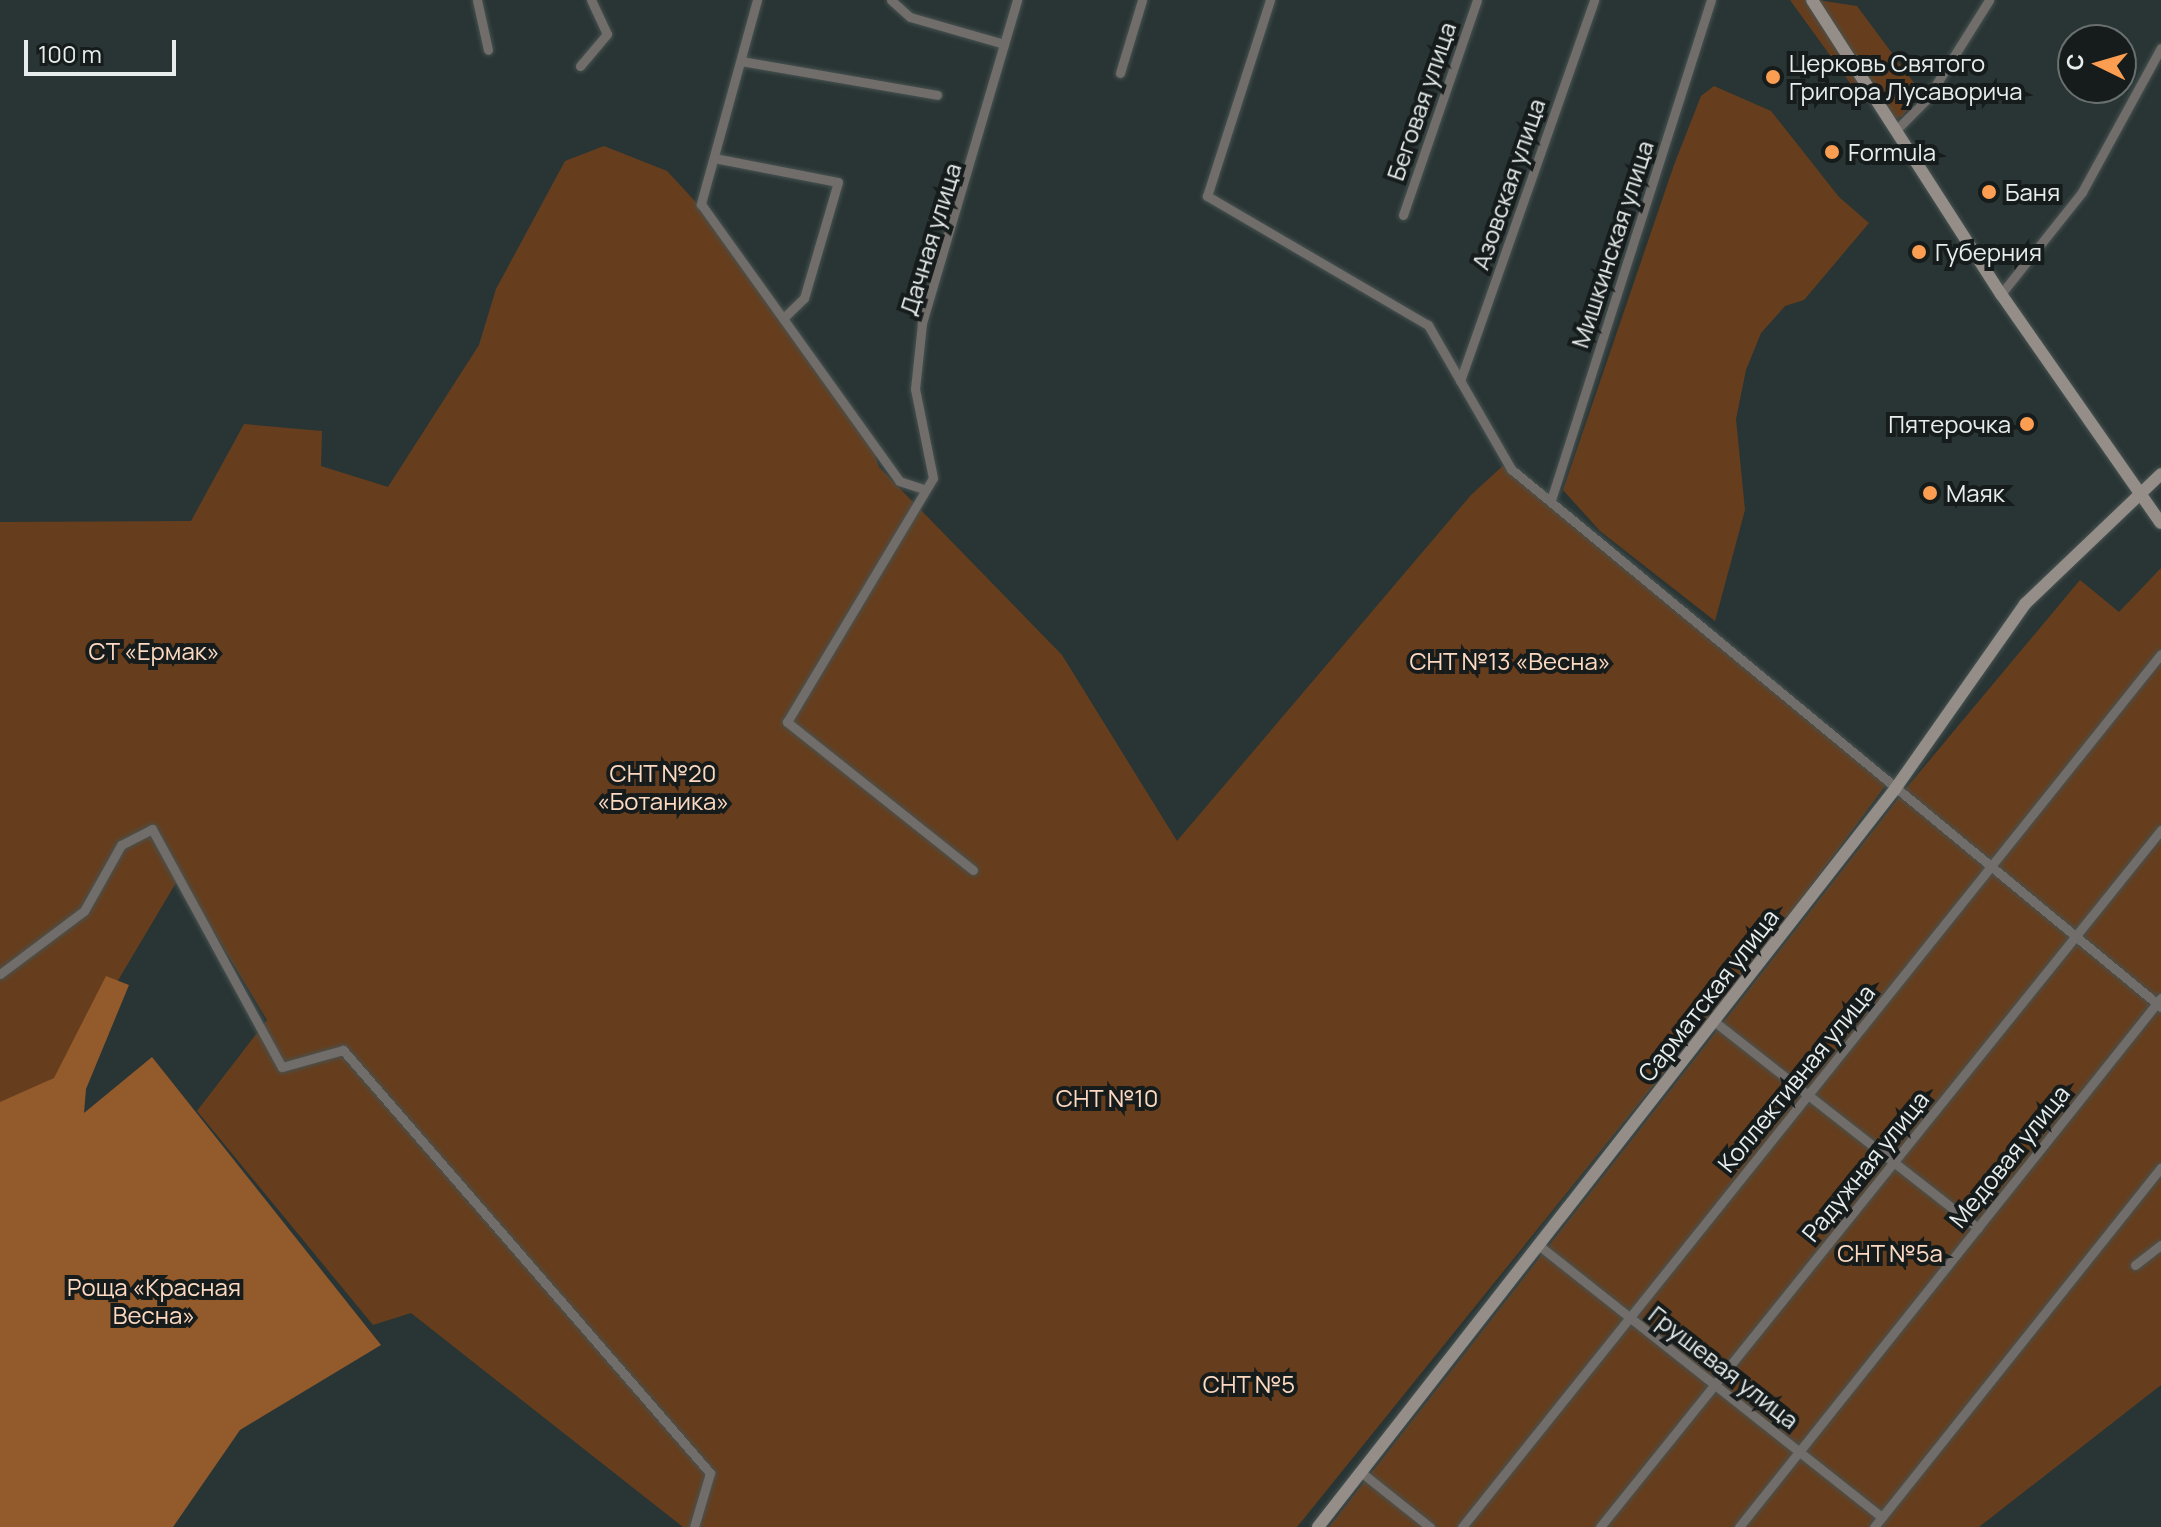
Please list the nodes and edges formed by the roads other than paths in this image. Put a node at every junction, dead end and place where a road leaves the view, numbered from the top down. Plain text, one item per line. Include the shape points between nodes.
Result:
1 (477, 0) edge
2 (591, 0) edge
3 (757, 0) edge
4 (891, 0) edge
5 (1017, 0) edge
6 (1142, 0) edge
7 (1270, 0) edge
8 (1477, 0) edge
9 (1594, 0) edge
10 (1711, 0) edge
11 (1812, 0) edge
12 (1989, 0) edge
13 (1004, 44) junction
14 (2161, 48) edge
15 (488, 50) dead end
16 (741, 61) junction
17 (580, 66) dead end
18 (1120, 73) dead end
19 (937, 95) dead end
20 (1895, 131) junction
21 (714, 158) junction
22 (1403, 215) dead end
23 (2001, 294) junction
24 (783, 318) junction
25 (1460, 381) junction
26 (2161, 474) edge
27 (923, 489) junction
28 (2138, 496) junction
29 (1551, 500) junction
30 (2161, 523) edge
31 (2161, 654) edge
32 (1895, 789) junction
33 (2161, 830) edge
34 (1990, 867) junction
35 (973, 870) dead end
36 (2075, 937) junction
37 (0, 974) edge
38 (2160, 1003) edge
39 (1715, 1022) junction
40 (1808, 1095) junction
41 (1894, 1162) junction
42 (2161, 1168) edge
43 (1978, 1228) junction
44 (2161, 1245) edge
45 (1541, 1247) junction
46 (2135, 1265) dead end
47 (1630, 1317) junction
48 (1714, 1385) junction
49 (1799, 1452) junction
50 (1362, 1473) junction
51 (1882, 1517) junction
52 (694, 1527) edge
53 (1318, 1527) edge
54 (1430, 1527) edge
55 (1462, 1527) edge
56 (1600, 1527) edge
57 (1739, 1527) edge
58 (1874, 1527) edge

1 - 15 street
2 - 17 street via 607,34
3 - 16 street
4 - 13 street via 910,17
5 - 13 street, Дачная улица
6 - 18 street
7 - 25 street via 1207,196 1428,325
8 - 22 street, Беговая улица
9 - 25 street, Азовская улица
10 - 29 street, Мишкинская улица
11 - 20 main road
12 - 20 street via 1927,99
13 - 27 street, Дачная улица via 922,323 915,389 933,478
14 - 23 street via 2082,192
16 - 19 street
16 - 21 street
20 - 23 main road
21 - 24 street via 701,204
21 - 24 street via 838,182 804,298
23 - 28 main road
24 - 27 street via 899,481
25 - 29 street via 1511,469
26 - 28 main road, Сарматская улица
27 - 35 street via 787,722
28 - 30 main road
28 - 32 main road, Сарматская улица via 2025,604
29 - 32 street
31 - 34 street, Коллективная улица
32 - 34 street
32 - 39 main road, Сарматская улица
33 - 36 street, Радужная улица
34 - 36 street
34 - 40 street, Коллективная улица
36 - 38 street
36 - 41 street, Радужная улица
37 - 52 street via 84,911 121,845 152,829 282,1067 343,1050 710,1473
38 - 43 street, Медовая улица
39 - 40 street
39 - 45 main road, Сарматская улица
40 - 41 street
40 - 47 street, Коллективная улица
41 - 43 street
41 - 48 street, Радужная улица
42 - 51 street
43 - 49 street, Медовая улица
44 - 46 street
45 - 47 street, Грушевая улица
45 - 50 main road, Сарматская улица
47 - 48 street, Грушевая улица
47 - 55 street, Коллективная улица
48 - 49 street, Грушевая улица
48 - 56 street, Радужная улица
49 - 51 street, Грушевая улица
49 - 57 street, Медовая улица
50 - 53 main road, Сарматская улица
50 - 54 street
51 - 58 street

